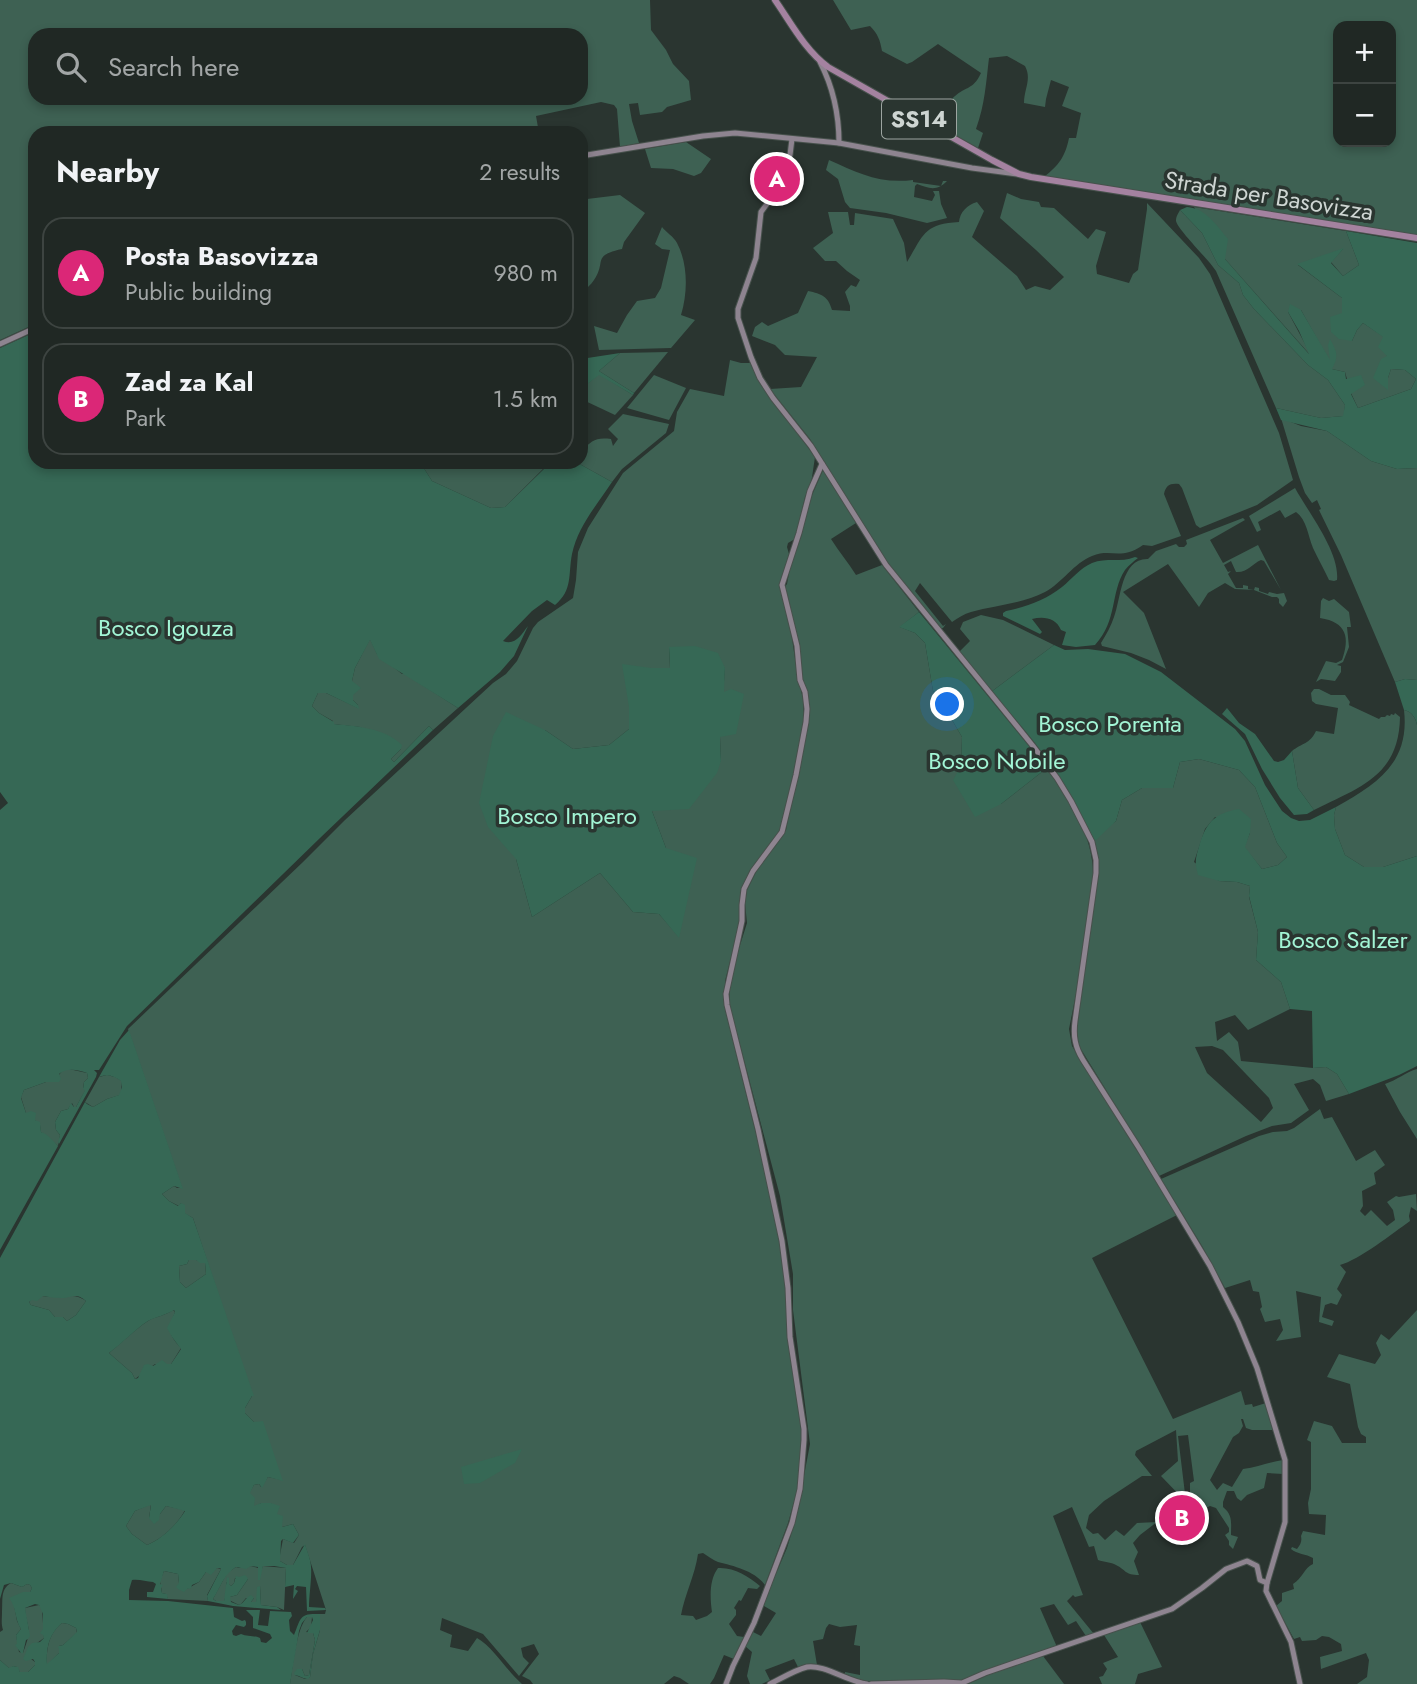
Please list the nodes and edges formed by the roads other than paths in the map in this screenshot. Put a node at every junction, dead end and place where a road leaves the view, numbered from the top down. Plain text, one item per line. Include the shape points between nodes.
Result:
1 (775, 0) edge
2 (820, 62) junction
3 (834, 72) junction
4 (829, 80) junction
5 (792, 139) junction
6 (839, 143) junction
7 (588, 155) edge
8 (1019, 174) junction
9 (1417, 239) edge
10 (28, 331) edge
11 (0, 344) edge
12 (822, 464) junction
13 (1267, 1583) junction
14 (726, 1684) edge
15 (771, 1684) edge
16 (869, 1684) edge
17 (1300, 1684) edge

1 - 2 main road, SS14
2 - 3 main road, SS14
2 - 4 main road
3 - 4 main road
3 - 8 main road, SS14
4 - 6 main road
5 - 6 main road
5 - 7 main road via 735,133
5 - 12 main road via 783,177 761,212 755,258 738,318 760,378
6 - 8 main road
8 - 9 main road, Strada per Basovizza / SS14
10 - 11 main road
12 - 13 main road via 886,565 1050,768 1092,842 1096,873 1074,1021 1075,1045 1210,1266 1257,1368 1285,1460 1285,1522
12 - 14 main road via 782,585 807,718 782,832 744,889 742,922 726,994 782,1241 804,1454 792,1523
13 - 16 main road via 1260,1580 1257,1566 1247,1561 1226,1569 1172,1609 966,1682
13 - 17 main road via 1267,1594 1291,1642
15 - 16 main road via 814,1667

